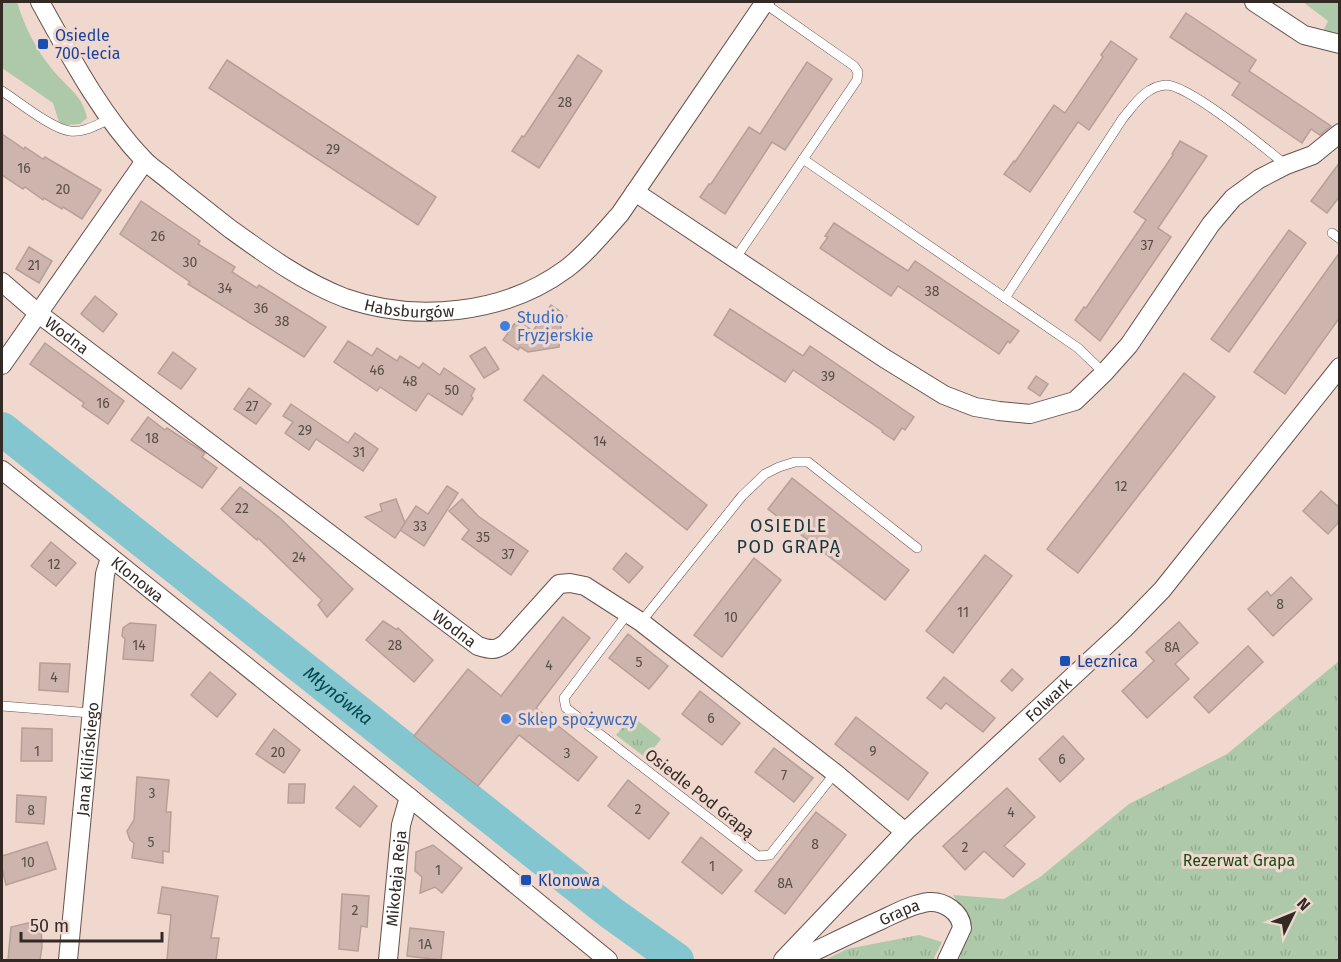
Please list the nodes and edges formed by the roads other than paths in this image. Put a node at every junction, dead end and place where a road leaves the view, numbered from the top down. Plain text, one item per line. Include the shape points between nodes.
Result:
1 (40, 2) edge
2 (764, 2) edge
3 (1254, 2) edge
4 (1340, 44) edge
5 (2, 91) edge
6 (110, 119) junction
7 (1340, 133) edge
8 (803, 159) junction
9 (145, 161) junction
10 (1286, 165) junction
11 (635, 192) junction
12 (735, 259) junction
13 (2, 282) edge
14 (1005, 298) junction
15 (39, 314) junction
16 (2, 364) edge
17 (1340, 367) edge
18 (1104, 373) junction
19 (2, 470) edge
20 (918, 548) dead end
21 (110, 558) junction
22 (634, 618) junction
23 (2, 706) edge
24 (91, 713) junction
25 (835, 773) junction
26 (408, 797) junction
27 (906, 832) junction
28 (68, 960) edge
29 (388, 960) edge
30 (608, 960) edge
31 (783, 960) edge
32 (796, 960) edge
33 (947, 960) edge

1 - 6 street, Habsburgów
2 - 8 lane via 858,72
2 - 11 street, Habsburgów
3 - 4 street via 1304,35
5 - 6 lane via 71,132
6 - 9 street, Habsburgów
7 - 10 street via 1313,155
8 - 12 lane
8 - 14 lane
9 - 11 street, Habsburgów via 268,257 308,280 345,298 422,312 485,304 523,294 549,281 595,242
9 - 15 street
10 - 14 lane via 1187,91 1166,85 1156,87 1123,118
10 - 18 street via 1233,198 1129,345
11 - 12 street
12 - 18 street via 900,368 944,395 975,407 1030,414 1051,409 1075,401
13 - 15 street, Wodna
14 - 18 lane via 1078,348
15 - 16 street
15 - 22 street, Wodna via 478,646 489,650 506,643 558,584 585,586
17 - 27 street, Folwark via 1162,590
19 - 21 street, Klonowa
20 - 22 lane, Osiedle Pod Grapą via 808,462 795,462 765,474 742,496
21 - 24 street, Jana Kilińskiego via 105,574
21 - 26 street, Klonowa
22 - 25 street, Wodna
22 - 25 lane, Osiedle Pod Grapą via 564,698 566,708 748,849 758,856 770,855
23 - 24 lane
24 - 28 street, Jana Kilińskiego
25 - 27 street, Wodna
26 - 29 street, Mikołaja Reja via 401,825
26 - 30 street, Klonowa
27 - 31 street, Folwark
32 - 33 street, Grapa via 909,908 936,902 953,910 962,922

